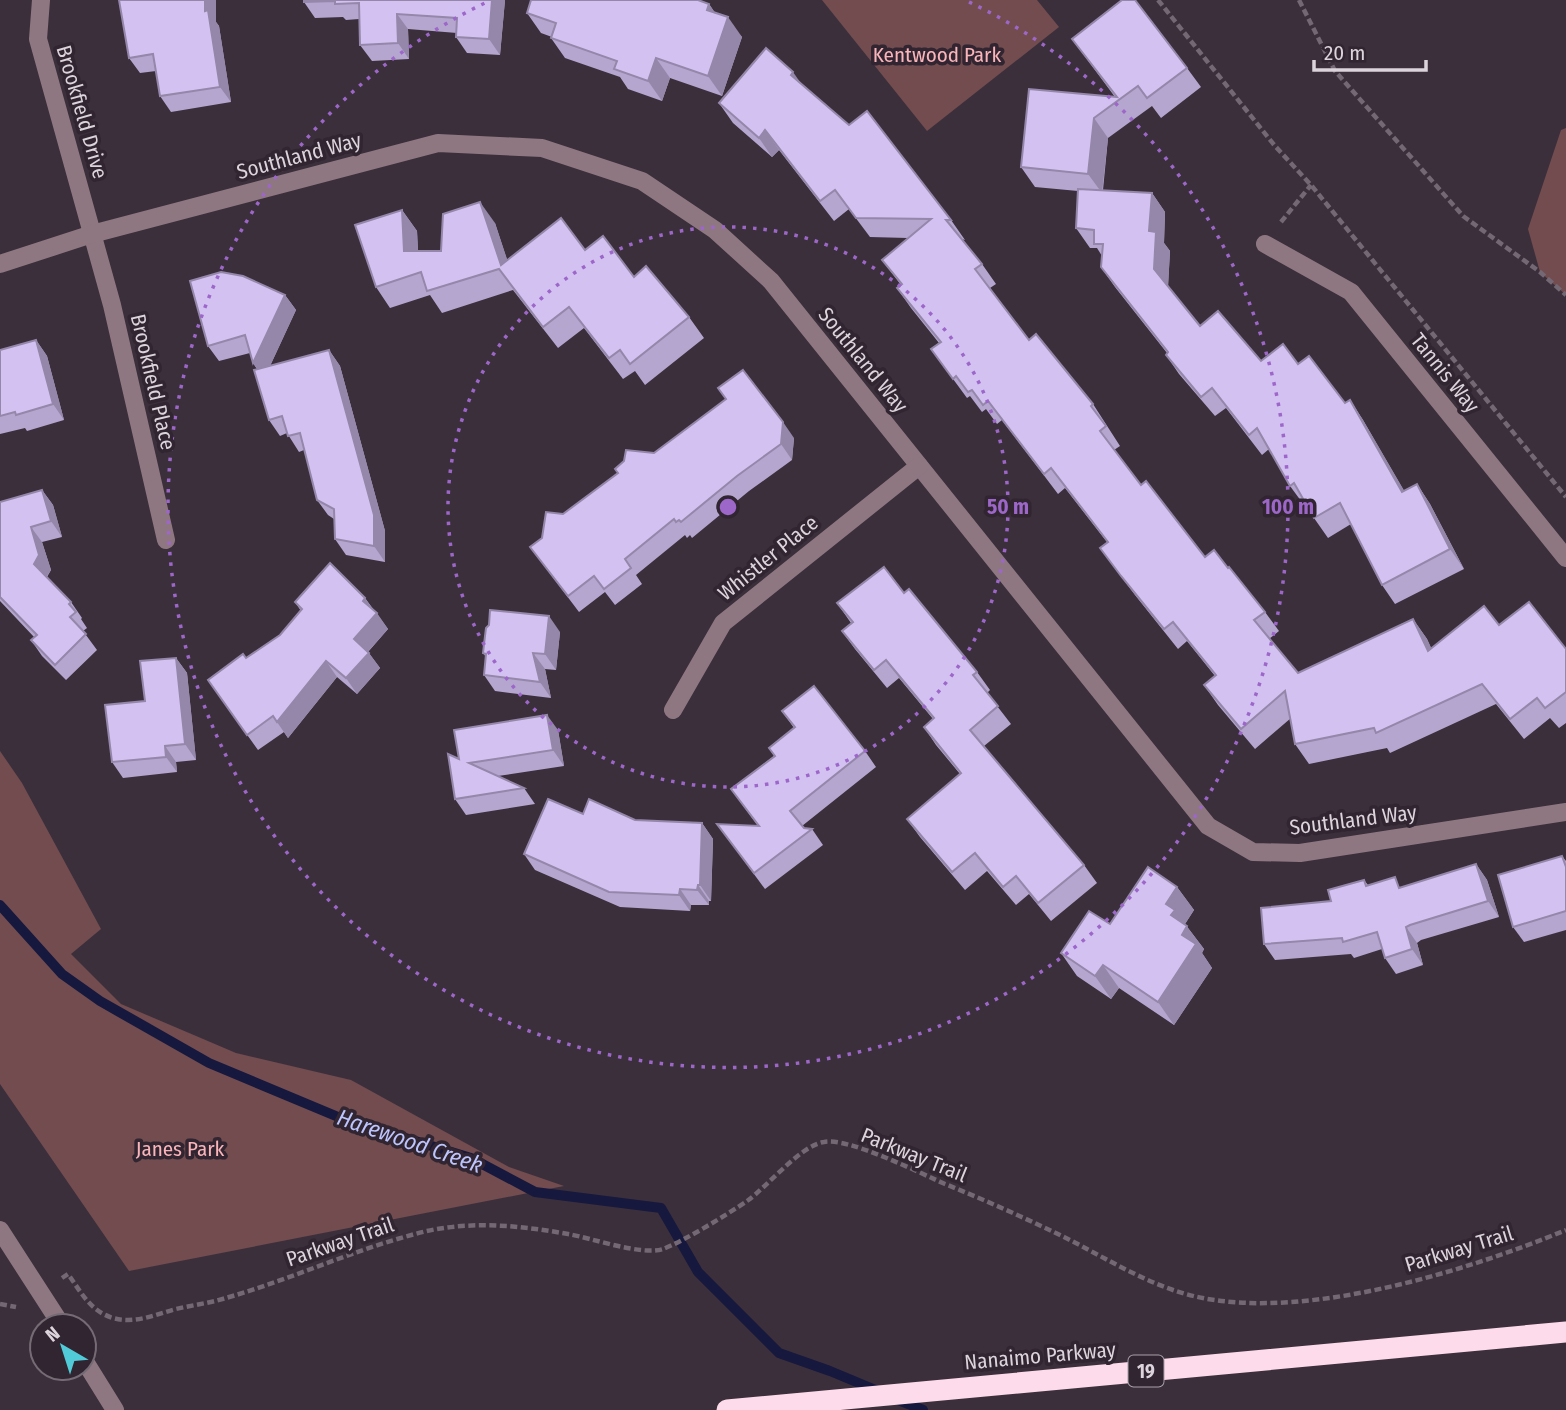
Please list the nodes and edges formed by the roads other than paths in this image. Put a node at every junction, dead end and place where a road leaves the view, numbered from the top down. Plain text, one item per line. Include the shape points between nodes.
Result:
1 (41, 0) edge
2 (92, 234) junction
3 (1265, 244) road end
4 (0, 264) edge
5 (919, 466) junction
6 (166, 540) dead end
7 (1566, 558) edge
8 (673, 710) dead end
9 (1566, 812) edge
10 (0, 1230) edge
11 (53, 1312) edge
12 (1566, 1332) edge
13 (98, 1382) edge
14 (115, 1410) edge
15 (727, 1410) edge

1 - 2 street, Brookfield Drive via 38,39
2 - 4 street, Southland Way
2 - 5 street, Southland Way via 438,143 542,148 642,181 715,230 771,281
2 - 6 street, Brookfield Place
3 - 7 street, Tannis Way via 1351,292
5 - 8 street, Whistler Place via 723,623
5 - 9 street, Southland Way via 1208,826 1253,852 1300,853
10 - 11 street
12 - 15 highway, Nanaimo Parkway / 19
13 - 14 street

